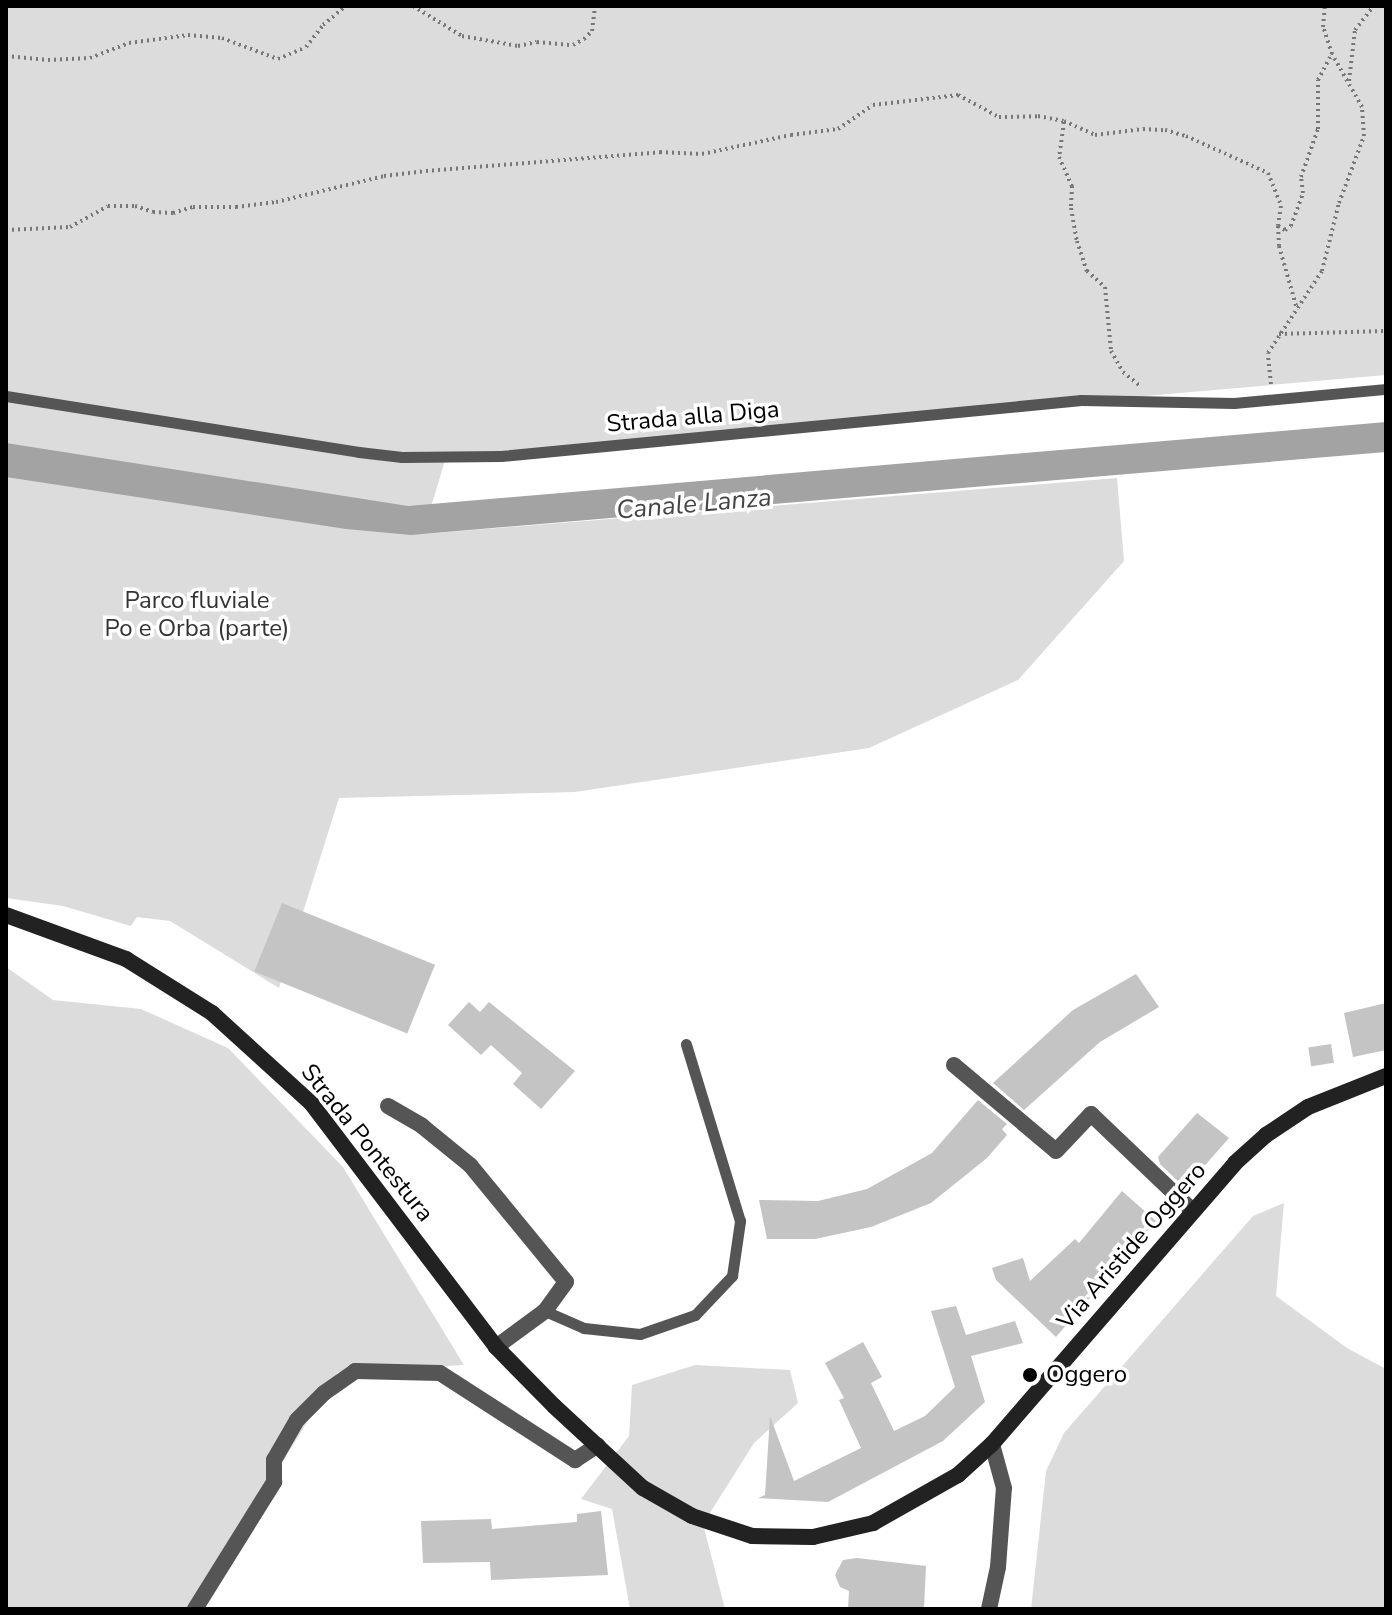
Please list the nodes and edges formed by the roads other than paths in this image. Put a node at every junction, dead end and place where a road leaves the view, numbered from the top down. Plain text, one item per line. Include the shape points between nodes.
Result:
1 (1386, 389) edge
2 (6, 396) edge
3 (6, 915) edge
4 (686, 1044) dead end
5 (954, 1065) dead end
6 (1386, 1076) edge
7 (388, 1106) dead end
8 (1193, 1211) junction
9 (545, 1311) junction
10 (496, 1347) junction
11 (992, 1444) junction
12 (598, 1445) junction
13 (195, 1609) edge
14 (989, 1609) edge

1 - 2 lane, Strada alla Diga via 1272,400 1081,400 516,455 402,457
3 - 10 main road, Strada Pontestura via 126,959 212,1013 257,1051 311,1103
4 - 9 lane via 740,1221 732,1276 695,1315 640,1334 584,1328
5 - 8 street via 1056,1151 1091,1114
6 - 8 main road, Via Aristide Oggero via 1308,1107 1266,1135
7 - 9 street via 470,1165 566,1282
8 - 11 main road, Via Aristide Oggero
9 - 10 street
10 - 12 main road, Strada Pontestura
11 - 12 main road, Via Aristide Oggero via 949,1481 873,1523 784,1538 752,1536 692,1516 643,1488
11 - 14 street via 1004,1488
12 - 13 street via 575,1460 440,1373 355,1371 297,1420 274,1460 274,1482

